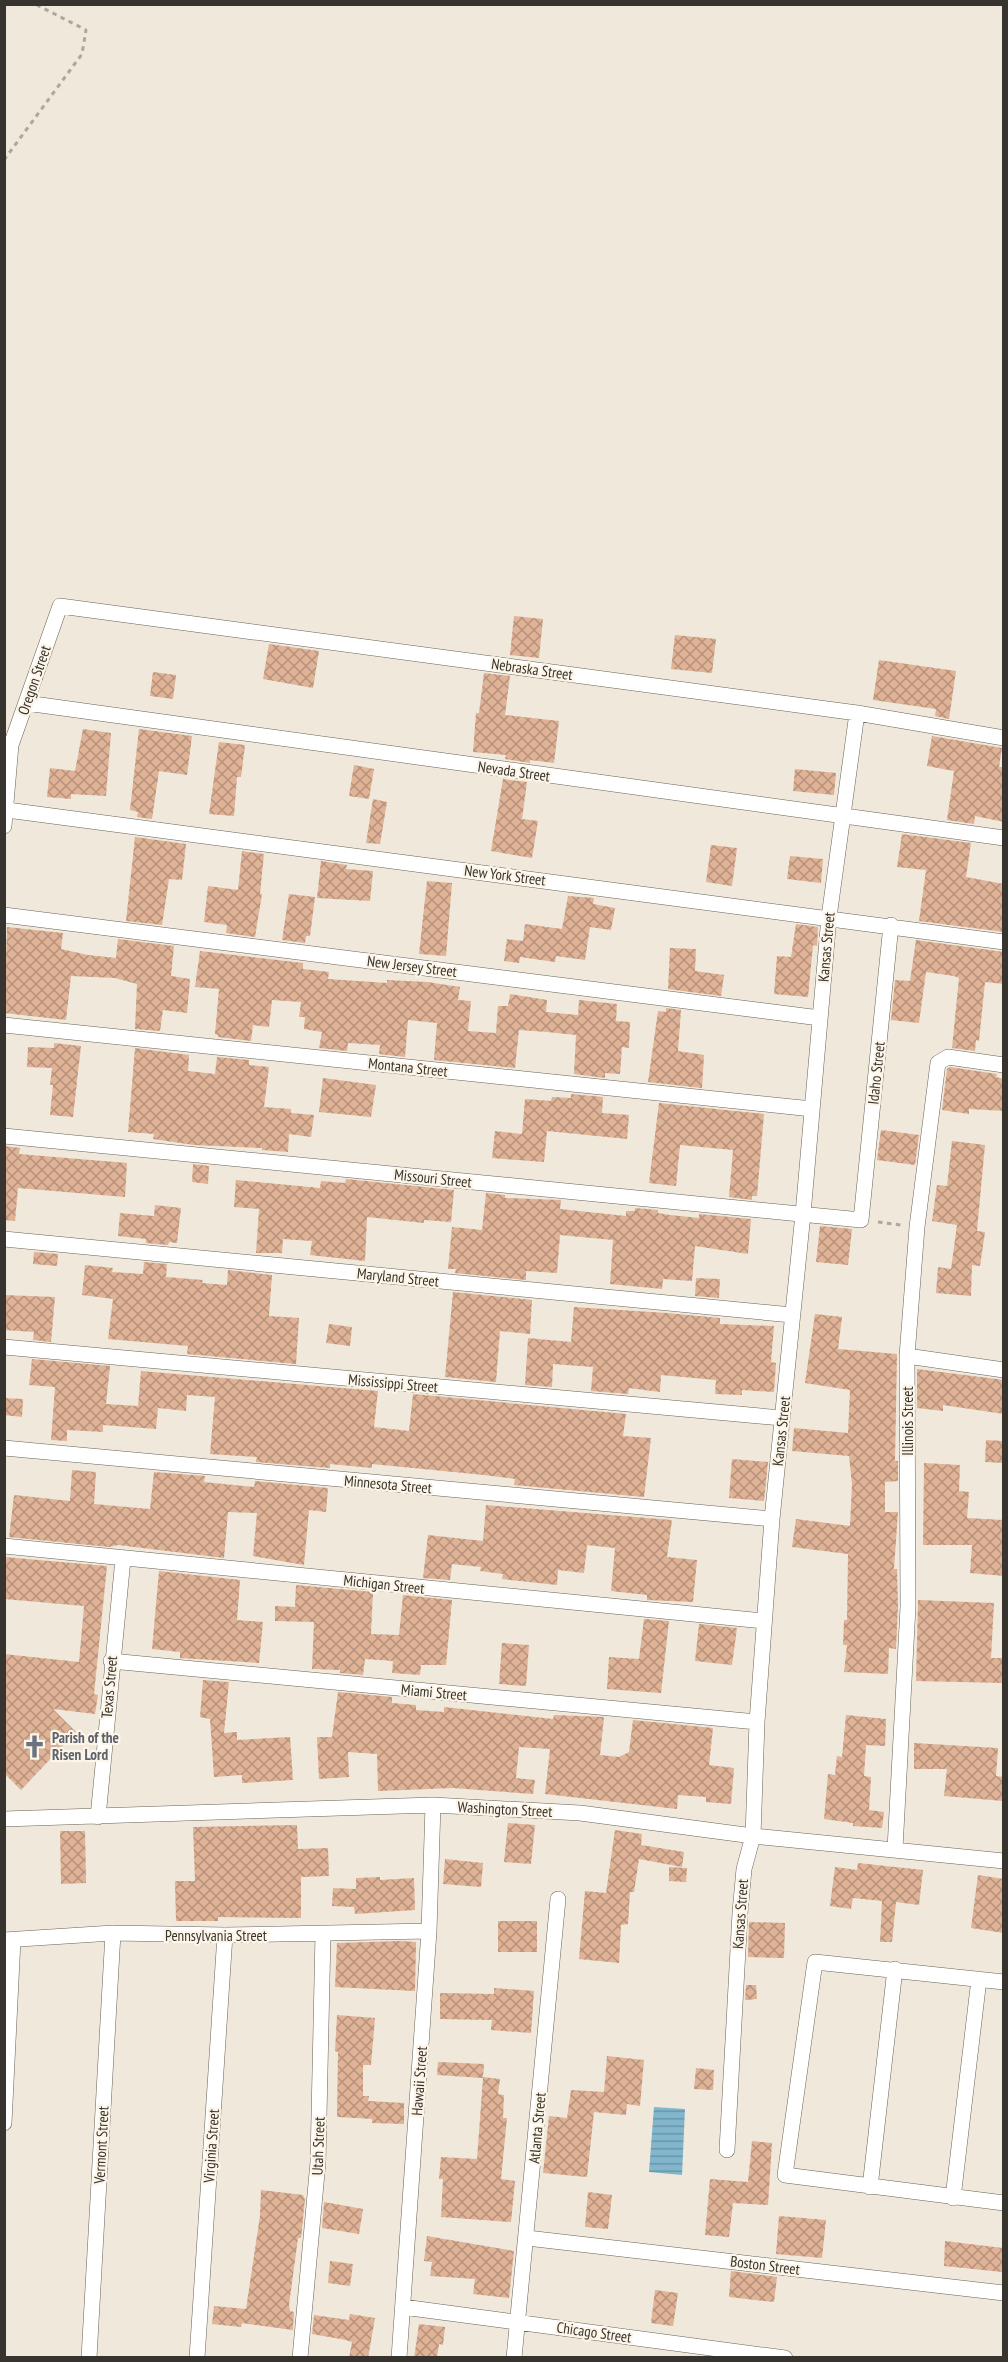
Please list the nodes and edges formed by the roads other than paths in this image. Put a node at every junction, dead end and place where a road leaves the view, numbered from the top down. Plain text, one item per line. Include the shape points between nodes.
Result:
1 (60, 606) joint
2 (26, 703) junction
3 (857, 713) junction
4 (1004, 738) edge
5 (7, 810) junction
6 (841, 817) junction
7 (4, 826) edge
8 (1004, 838) edge
9 (4, 915) edge
10 (829, 917) junction
11 (891, 925) junction
12 (1004, 942) edge
13 (820, 1018) junction
14 (4, 1025) edge
15 (1004, 1065) edge
16 (812, 1109) junction
17 (4, 1136) edge
18 (803, 1214) junction
19 (861, 1220) joint
20 (4, 1239) edge
21 (792, 1316) junction
22 (4, 1347) edge
23 (907, 1356) junction
24 (1004, 1370) edge
25 (782, 1418) junction
26 (4, 1448) edge
27 (772, 1519) junction
28 (4, 1546) edge
29 (123, 1558) junction
30 (764, 1621) junction
31 (111, 1661) junction
32 (757, 1722) junction
33 (433, 1805) junction
34 (98, 1817) junction
35 (4, 1820) edge
36 (753, 1836) junction
37 (896, 1849) junction
38 (1004, 1862) edge
39 (558, 1899) dead end
40 (429, 1931) junction
41 (113, 1933) junction
42 (323, 1934) junction
43 (225, 1935) junction
44 (9, 1940) edge
45 (895, 1969) junction
46 (979, 1979) junction
47 (1004, 1982) edge
48 (4, 2123) edge
49 (728, 2150) dead end
50 (870, 2187) junction
51 (953, 2198) junction
52 (1004, 2203) edge
53 (527, 2238) junction
54 (1004, 2293) edge
55 (404, 2307) junction
56 (518, 2322) junction
57 (89, 2358) edge
58 (197, 2358) edge
59 (300, 2358) edge
60 (399, 2358) edge
61 (514, 2358) edge
62 (785, 2358) edge

1 - 2 street, Oregon Street
1 - 3 street, Nebraska Street
2 - 5 street, Oregon Street via 11,745
2 - 6 street, Nevada Street
3 - 4 street, Nebraska Street
3 - 6 street, Kansas Street
5 - 7 street, Oregon Street
5 - 10 street, New York Street
6 - 8 street, Nevada Street
6 - 10 street, Kansas Street
9 - 13 street, New Jersey Street
10 - 11 street, New York Street
10 - 13 street, Kansas Street
11 - 12 street, New York Street
11 - 19 street, Idaho Street
13 - 16 street, Kansas Street
14 - 16 street, Montana Street
15 - 23 street, Illinois Street via 948,1057 938,1063 917,1227
16 - 18 street, Kansas Street
17 - 18 street, Missouri Street
18 - 19 street, Missouri Street
18 - 21 street, Kansas Street
20 - 21 street, Maryland Street
21 - 25 street, Kansas Street
22 - 25 street, Mississippi Street
23 - 24 street
23 - 37 street, Illinois Street via 909,1607
25 - 27 street, Kansas Street
26 - 27 street, Minnesota Street
27 - 30 street, Kansas Street
28 - 29 street, Michigan Street
29 - 30 street, Michigan Street
29 - 31 street, Texas Street
30 - 32 street, Kansas Street
31 - 32 street, Miami Street
31 - 34 street, Texas Street
32 - 36 street, Kansas Street
33 - 34 street, Washington Street
33 - 36 street, Washington Street via 580,1813
33 - 40 street, Hawaii Street
34 - 35 street, Washington Street
36 - 37 street, Washington Street
36 - 49 street, Kansas Street via 744,1869 740,1913
37 - 38 street, Washington Street
39 - 53 street, Atlanta Street
40 - 42 street, Pennsylvania Street
40 - 55 street, Hawaii Street
41 - 43 street, Pennsylvania Street
41 - 44 street, Pennsylvania Street
41 - 57 street, Vermont Street
42 - 43 street, Pennsylvania Street
42 - 59 street, Utah Street via 318,2162
43 - 58 street, Virginia Street
44 - 48 street
45 - 46 street
45 - 50 street
45 - 50 street via 815,1962 785,2175
46 - 47 street
46 - 51 street
50 - 51 street
51 - 52 street
53 - 54 street, Boston Street
53 - 56 street, Atlanta Street
55 - 56 street, Chicago Street
55 - 60 street, Hawaii Street
56 - 61 street, Atlanta Street
56 - 62 street, Chicago Street

